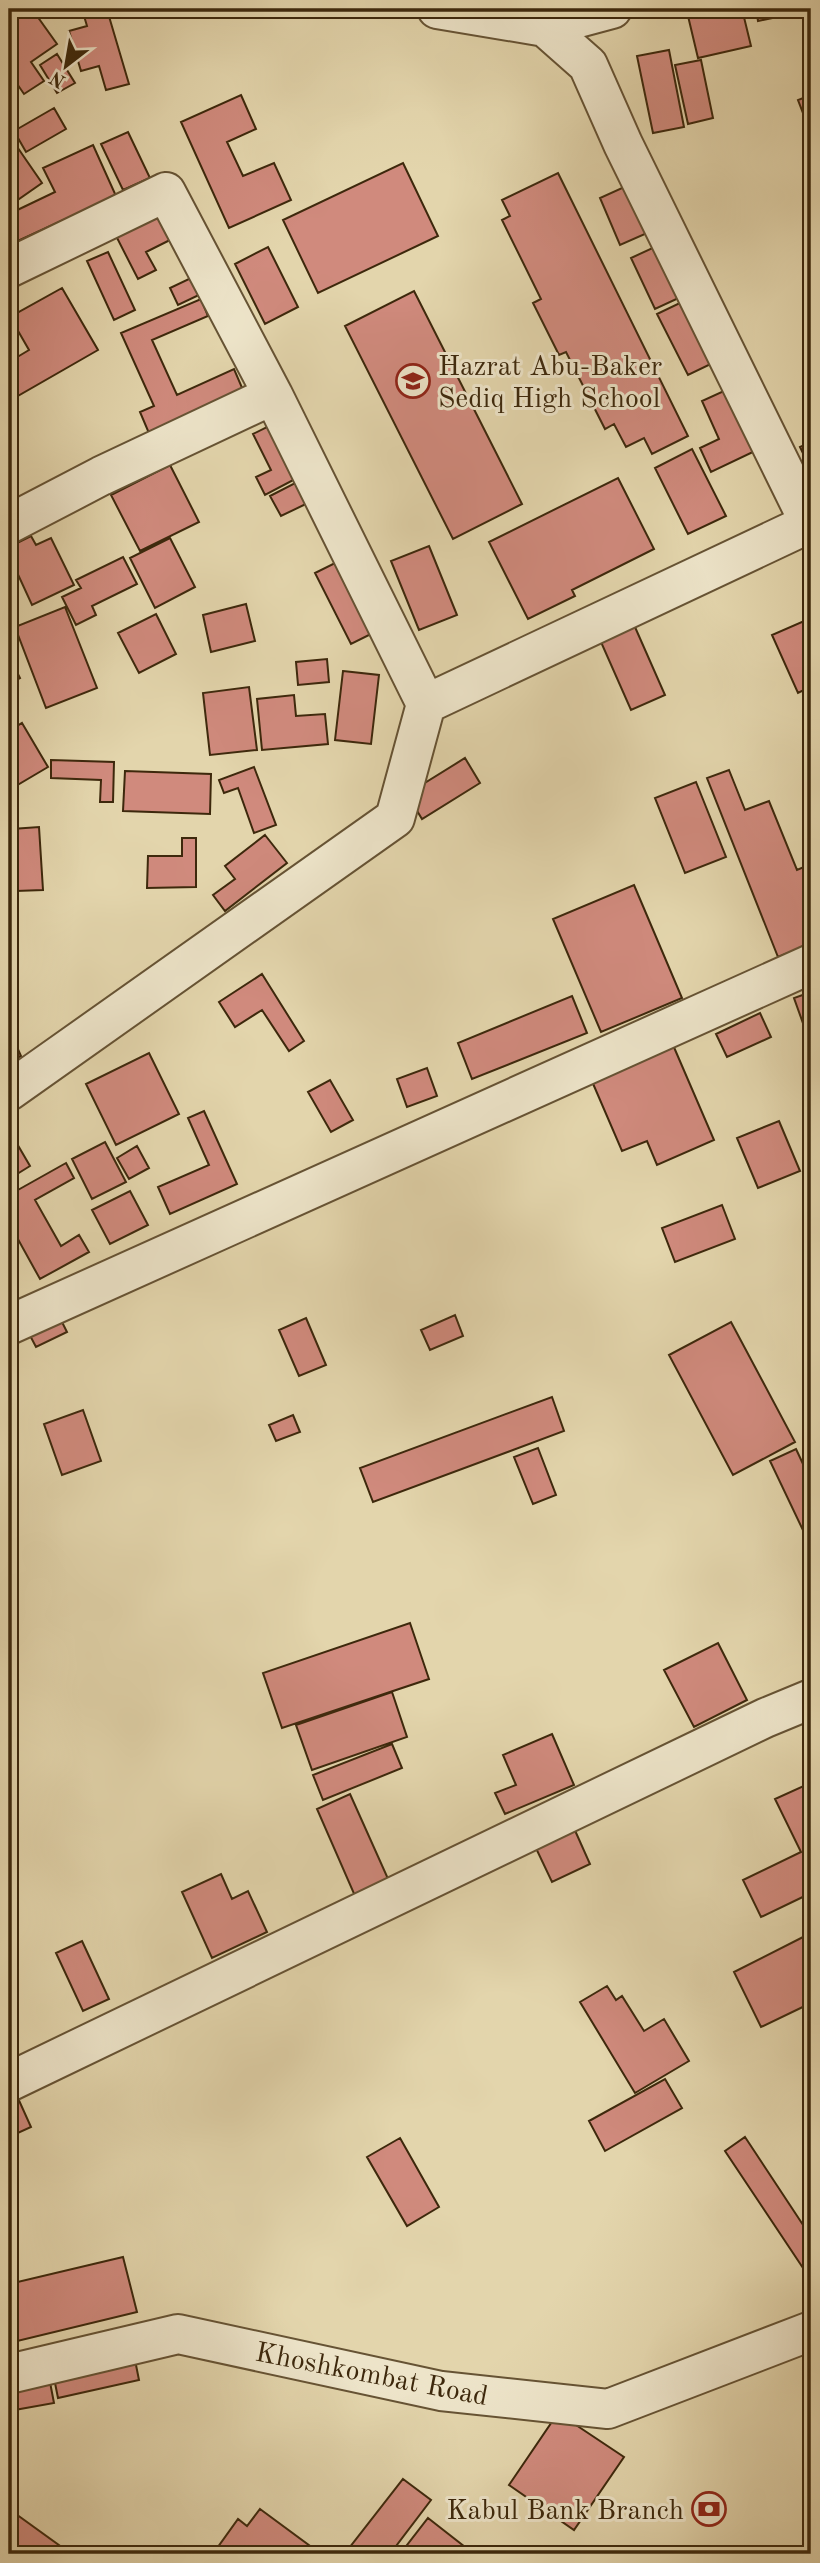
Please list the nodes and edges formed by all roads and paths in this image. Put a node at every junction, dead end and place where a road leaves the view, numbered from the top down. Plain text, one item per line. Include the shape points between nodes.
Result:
1 (437, 9) edge
2 (612, 9) edge
3 (545, 27) junction
4 (9, 268) edge
5 (273, 395) junction
6 (9, 524) edge
7 (811, 524) edge
8 (426, 705) junction
9 (811, 964) edge
10 (9, 1091) edge
11 (9, 1325) edge
12 (811, 1699) edge
13 (9, 2082) edge
14 (811, 2331) edge
15 (9, 2374) edge

1 - 3 street
2 - 3 street
3 - 7 street via 588,65
4 - 5 street via 166,192
5 - 6 street
5 - 8 street
7 - 8 street
8 - 10 street via 395,818
9 - 11 street
12 - 13 street
14 - 15 street, Khoshkombat Road via 608,2409 441,2391 178,2334

